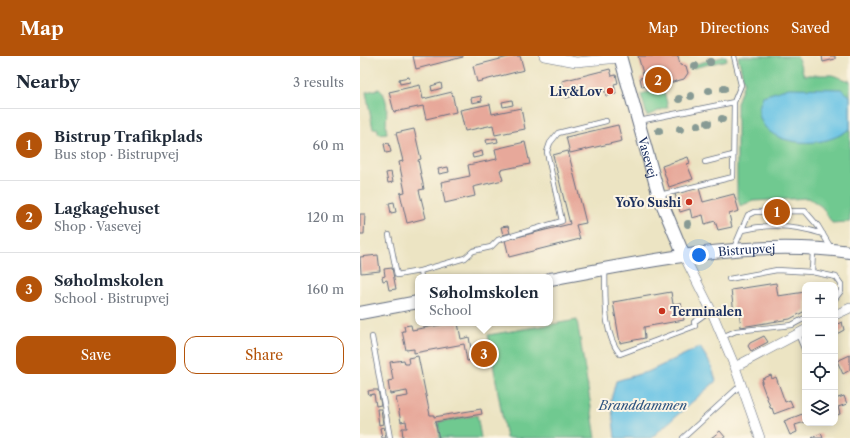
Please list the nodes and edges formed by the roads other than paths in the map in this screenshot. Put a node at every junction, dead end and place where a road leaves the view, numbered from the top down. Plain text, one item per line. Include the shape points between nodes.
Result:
1 (544, 56) edge
2 (734, 56) edge
3 (620, 57) edge
4 (734, 102) junction
5 (606, 121) dead end
6 (638, 122) junction
7 (733, 155) junction
8 (704, 162) dead end
9 (659, 196) junction
10 (743, 230) junction
11 (824, 234) junction
12 (389, 235) dead end
13 (813, 248) junction
14 (832, 249) junction
15 (733, 251) junction
16 (850, 252) edge
17 (684, 256) junction
18 (605, 269) junction
19 (420, 271) junction
20 (812, 272) junction
21 (420, 274) edge
22 (553, 278) edge
23 (729, 279) dead end
24 (838, 296) edge
25 (415, 303) edge
26 (850, 308) edge
27 (711, 310) junction
28 (360, 313) edge
29 (838, 314) edge
30 (802, 320) edge
31 (801, 332) edge
32 (372, 337) dead end
33 (722, 337) junction
34 (735, 367) junction
35 (741, 385) junction
36 (390, 438) edge
37 (683, 438) edge
38 (760, 438) edge

1 - 3 street via 576,62
2 - 4 lane via 741,85
3 - 6 main road, Vasevej
4 - 6 lane
4 - 7 lane
5 - 19 lane via 558,134 550,143 547,152 562,221 498,240 491,247 473,251 465,258
6 - 9 main road, Vasevej
7 - 8 lane
7 - 9 lane via 733,178
9 - 17 main road, Vasevej
10 - 11 lane via 760,226 802,227
10 - 11 lane via 748,215 754,212 804,211
10 - 15 lane
11 - 14 lane
12 - 19 lane via 397,275
13 - 14 main road, Bistrupvej
13 - 15 main road, Bistrupvej
13 - 20 lane
14 - 16 main road, Bistrupvej
15 - 17 main road, Bistrupvej
17 - 18 main road, Bistrupvej
17 - 27 street
18 - 22 main road, Bistrupvej
18 - 27 lane via 608,325 611,339 620,354 695,326 694,322
19 - 21 lane
20 - 23 lane via 777,270
20 - 24 lane via 836,277 841,284
25 - 28 main road
26 - 29 street
27 - 33 street
30 - 33 lane via 792,325 736,332
31 - 34 street
32 - 36 lane
33 - 34 street
34 - 35 street
35 - 37 lane
35 - 38 street

